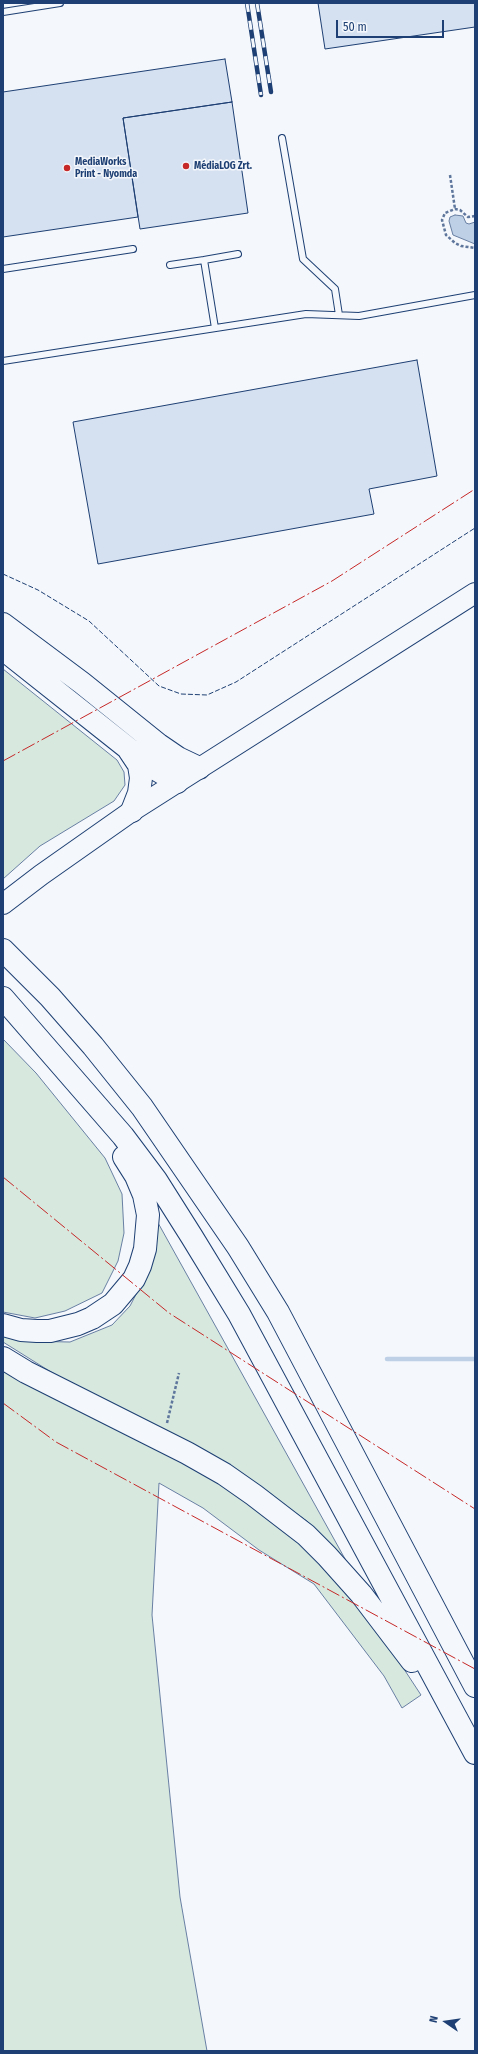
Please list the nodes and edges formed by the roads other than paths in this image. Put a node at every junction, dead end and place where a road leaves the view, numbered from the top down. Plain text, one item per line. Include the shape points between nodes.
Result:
1 (60, 3) edge
2 (3, 12) edge
3 (282, 138) dead end
4 (133, 248) dead end
5 (238, 254) dead end
6 (204, 260) junction
7 (170, 265) dead end
8 (3, 269) edge
9 (475, 295) edge
10 (339, 315) junction
11 (216, 328) junction
12 (3, 361) edge
13 (475, 593) edge
14 (3, 624) edge
15 (3, 649) edge
16 (159, 745) junction
17 (129, 749) junction
18 (199, 768) junction
19 (177, 782) junction
20 (132, 811) junction
21 (3, 904) edge
22 (8, 955) edge
23 (3, 998) edge
24 (69, 1072) junction
25 (3, 1325) edge
26 (3, 1358) edge
27 (475, 1686) edge
28 (463, 1733) junction
29 (475, 1753) edge

1 - 2 lane
3 - 10 lane via 303,259 335,289
4 - 8 lane
5 - 6 lane
6 - 7 lane
6 - 11 lane
9 - 10 lane via 359,316
10 - 11 lane via 306,314
11 - 12 lane
13 - 18 main road
14 - 16 highway
15 - 17 highway
16 - 18 highway
16 - 19 highway via 170,762
17 - 19 highway
17 - 20 highway via 138,764 141,778 139,793
18 - 19 main road
19 - 20 main road
20 - 21 main road
22 - 27 highway via 94,1046 142,1107 238,1247 278,1312
23 - 24 highway
24 - 25 highway via 136,1176 144,1195 148,1215 145,1249 140,1266 130,1284 113,1304 92,1318 50,1331 21,1330
24 - 28 highway via 156,1180 239,1314
26 - 28 highway via 224,1474 306,1535 361,1594
28 - 29 highway

